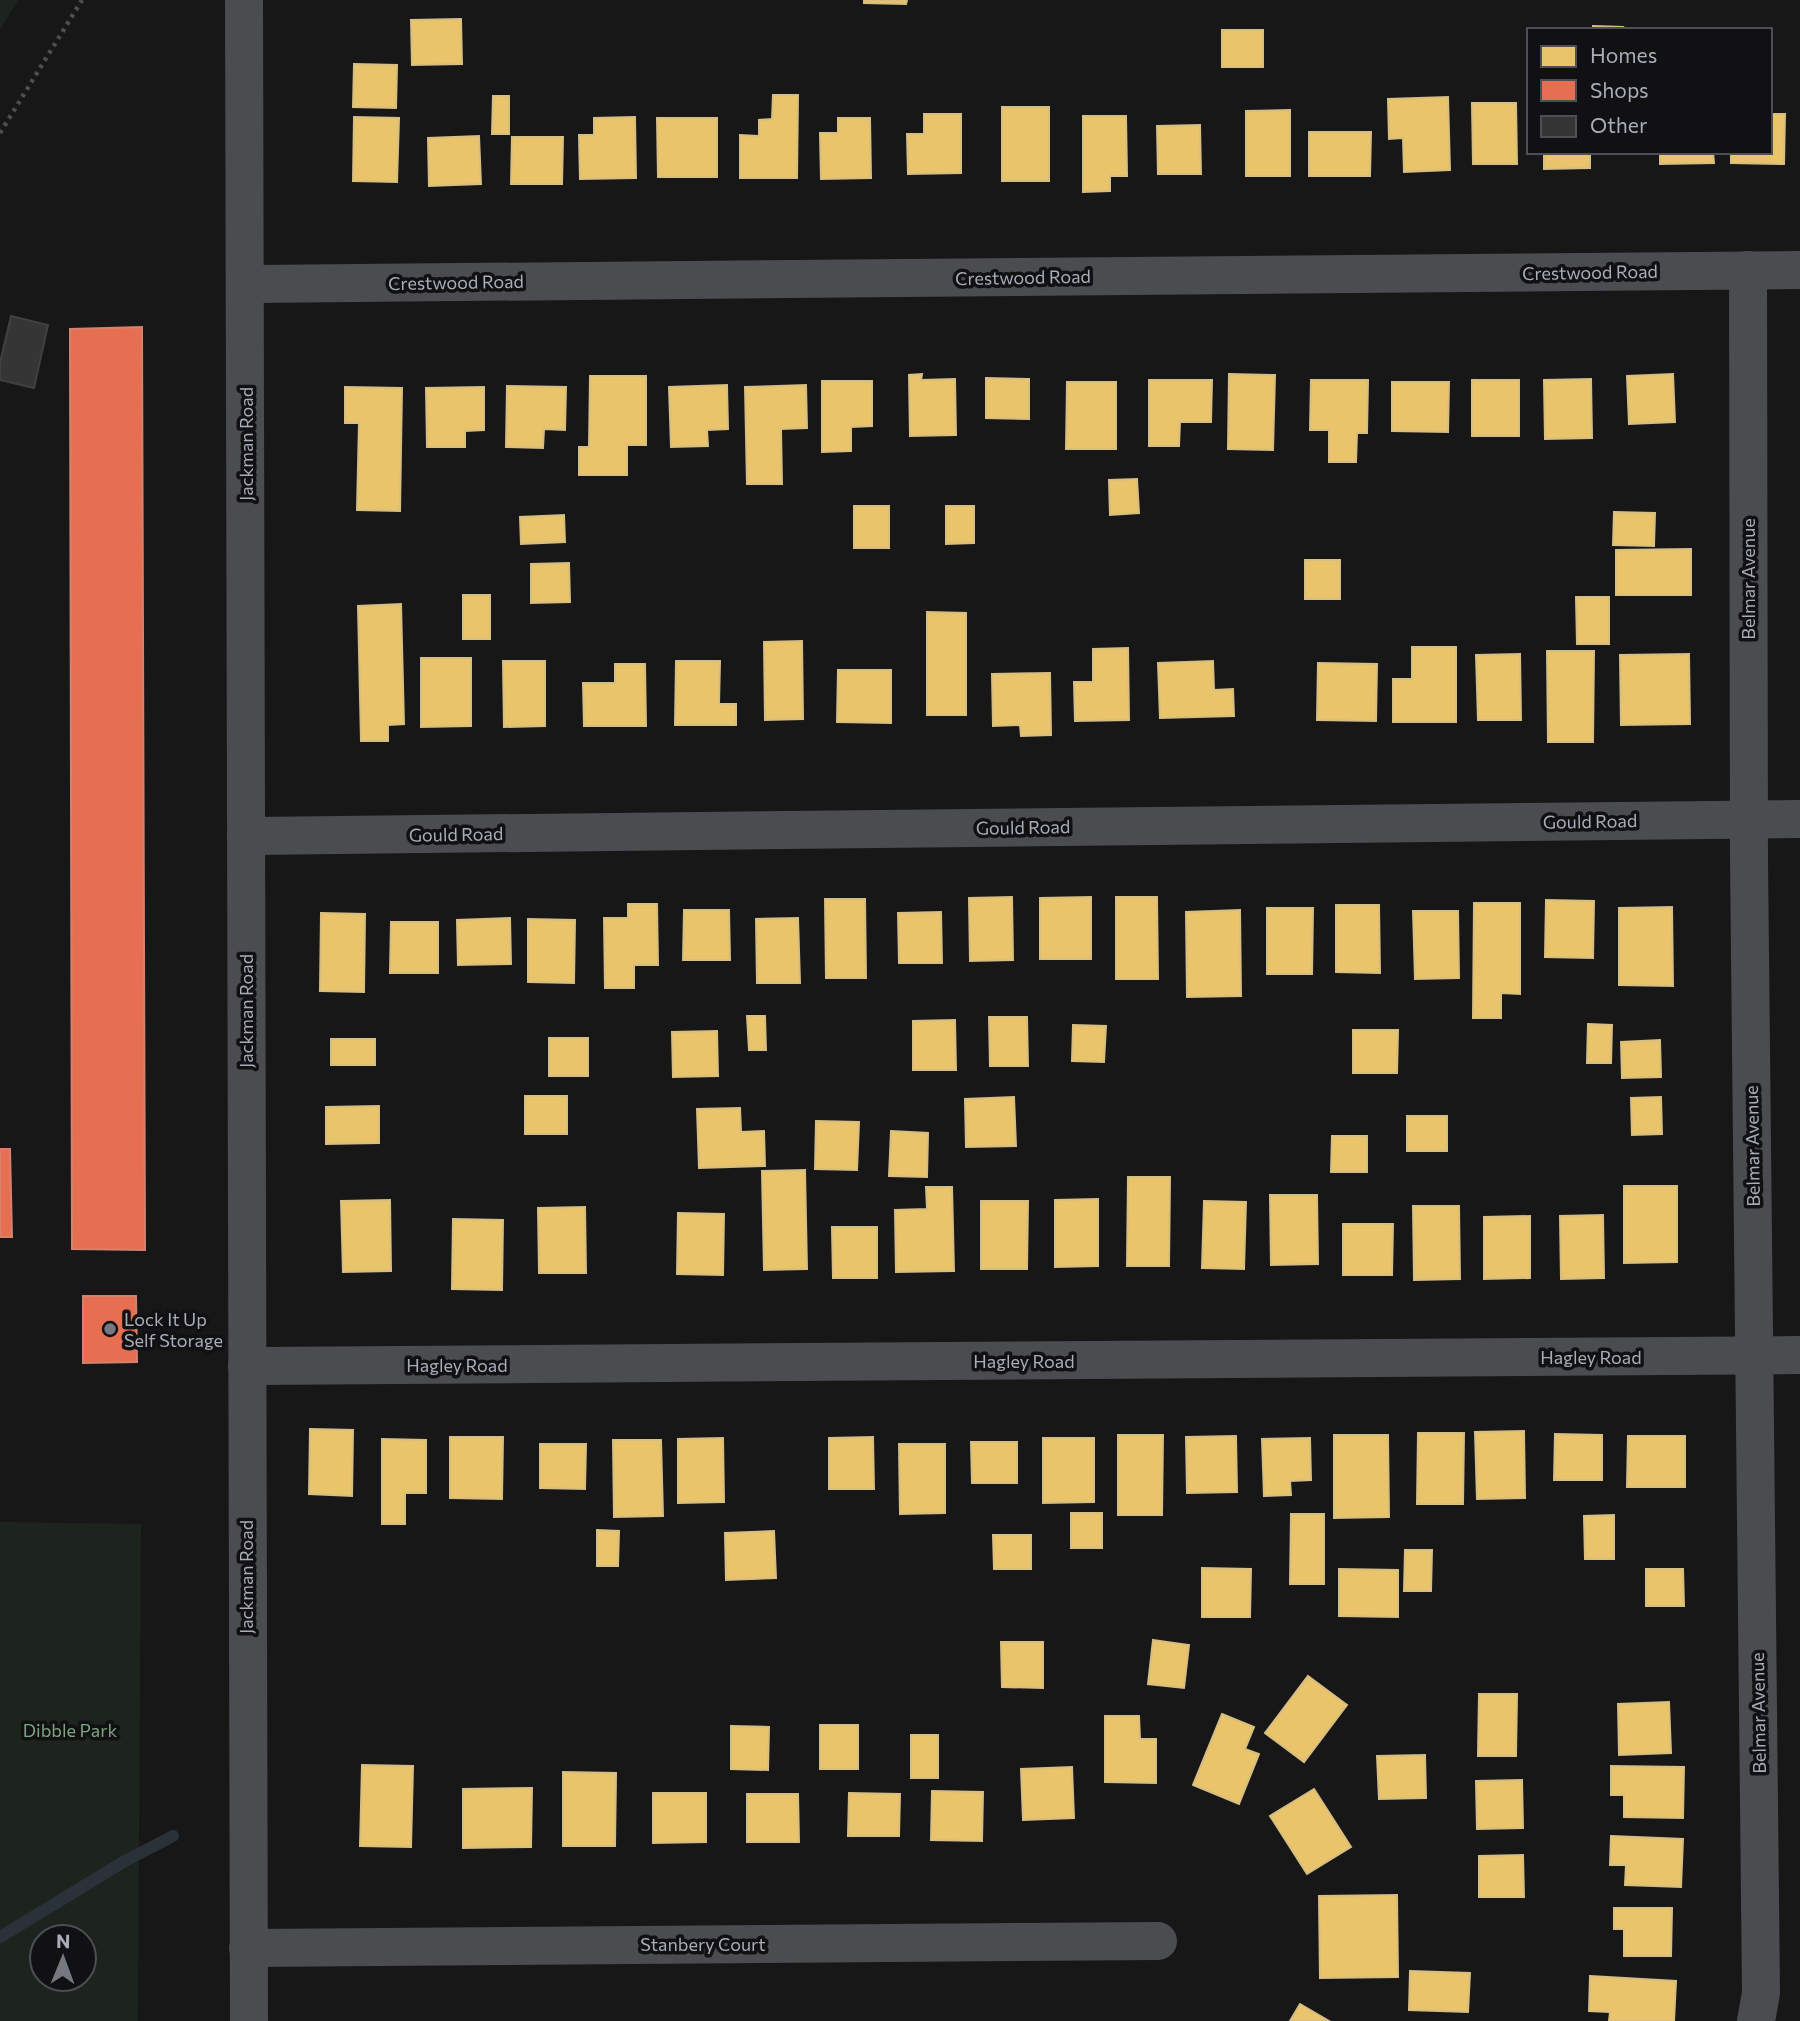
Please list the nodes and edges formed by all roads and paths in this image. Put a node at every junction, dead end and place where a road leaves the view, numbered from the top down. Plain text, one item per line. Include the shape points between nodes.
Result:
1 (82, 0) edge
2 (244, 0) edge
3 (0, 133) edge
4 (1748, 270) junction
5 (1800, 270) edge
6 (246, 284) junction
7 (1748, 819) junction
8 (1800, 819) edge
9 (246, 836) junction
10 (1800, 1355) edge
11 (1754, 1356) junction
12 (247, 1366) junction
13 (1158, 1941) dead end
14 (248, 1948) junction
15 (249, 2021) edge
16 (1756, 2021) edge

1 - 3 path
2 - 6 street, Jackman Road
4 - 5 street, Crestwood Road
4 - 6 street, Crestwood Road
4 - 7 street, Belmar Avenue
6 - 9 street, Jackman Road
7 - 8 street, Gould Road
7 - 9 street, Gould Road
7 - 11 street, Belmar Avenue
9 - 12 street, Jackman Road
10 - 11 street, Hagley Road
11 - 12 street, Hagley Road
11 - 16 street, Belmar Avenue via 1761,1993
12 - 14 street, Jackman Road
13 - 14 street, Stanbery Court
14 - 15 street, Jackman Road

